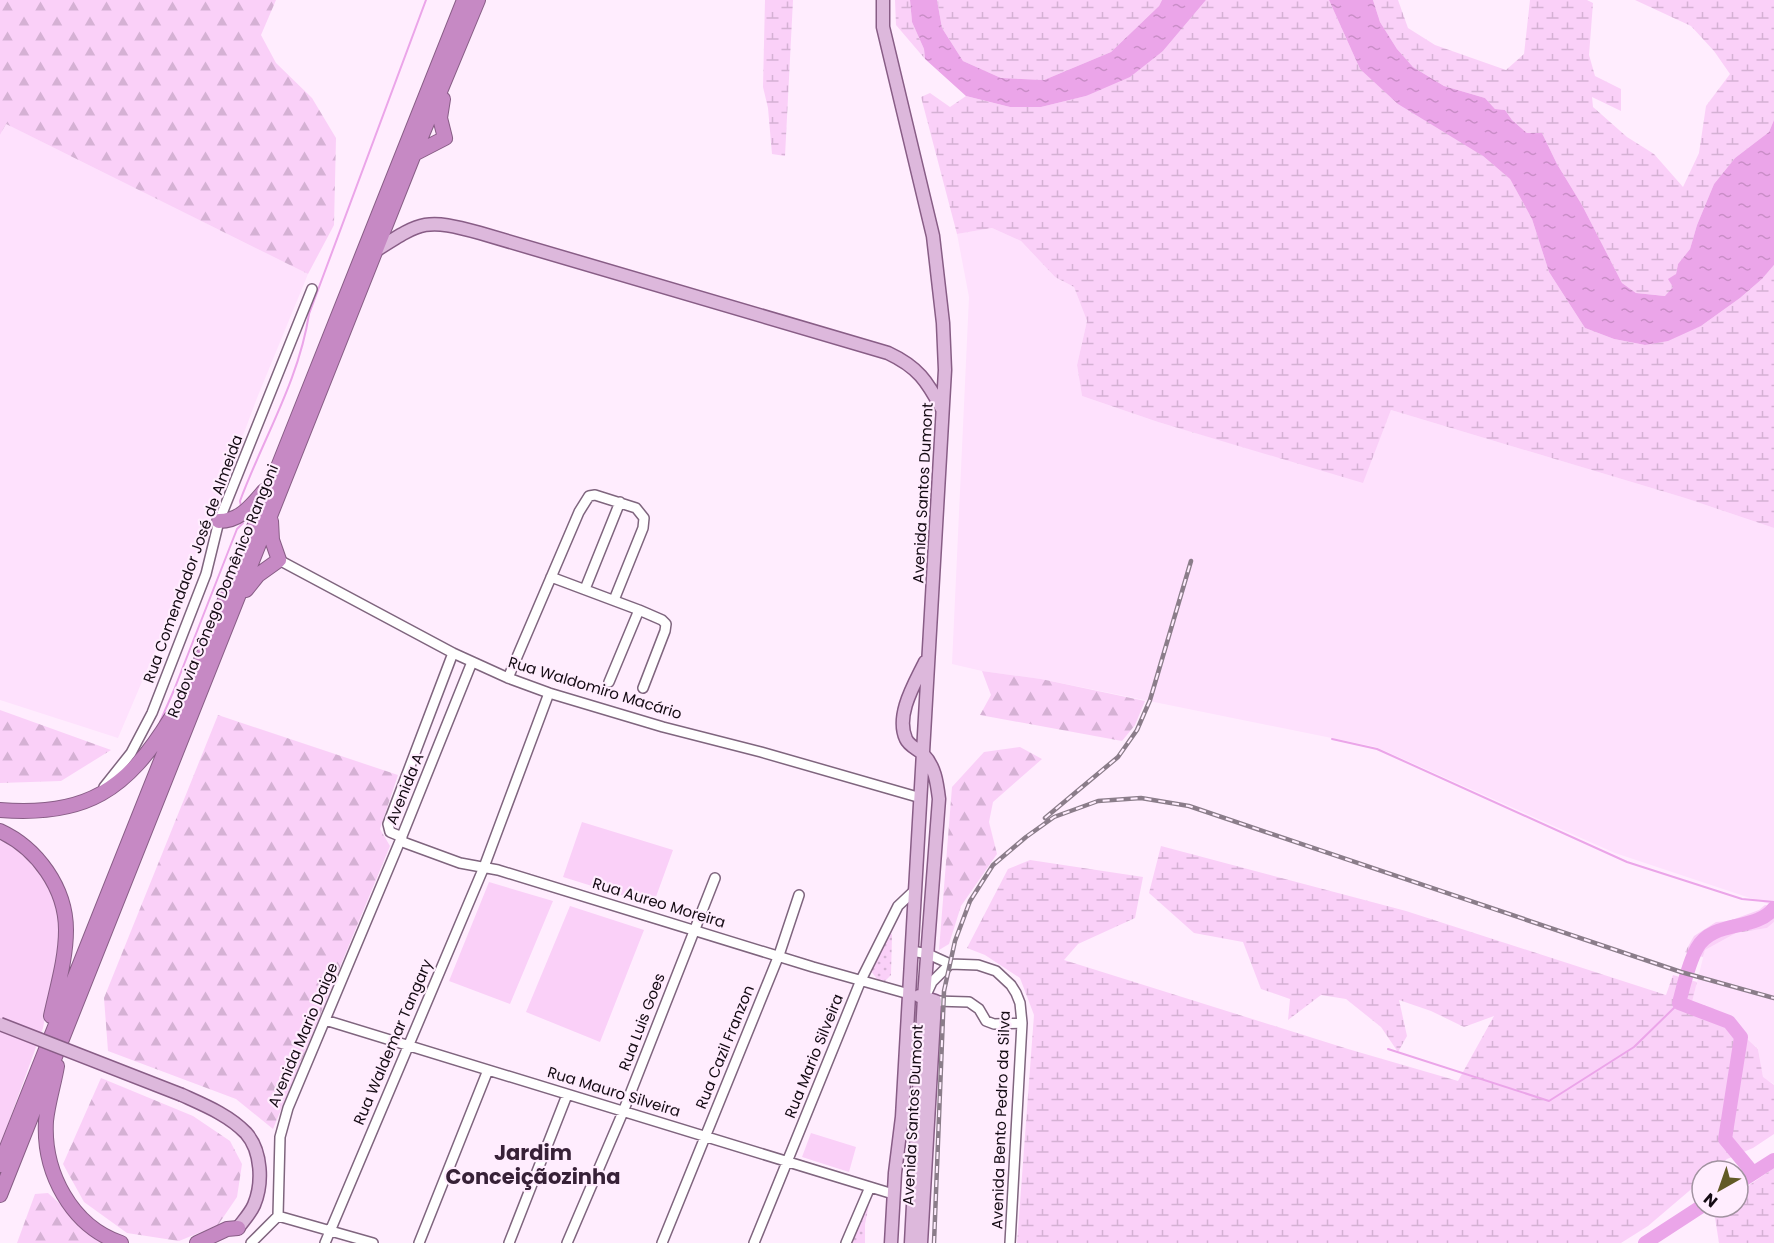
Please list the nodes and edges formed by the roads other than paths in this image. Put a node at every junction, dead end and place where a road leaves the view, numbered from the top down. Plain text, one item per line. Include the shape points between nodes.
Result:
1 (464, 0) edge
2 (478, 0) edge
3 (884, 0) edge
4 (465, 31) junction
5 (414, 154) junction
6 (375, 251) junction
7 (312, 289) dead end
8 (943, 410) junction
9 (273, 480) junction
10 (620, 502) junction
11 (270, 516) junction
12 (219, 521) junction
13 (279, 560) junction
14 (551, 578) junction
15 (585, 590) junction
16 (614, 600) junction
17 (235, 605) junction
18 (639, 610) junction
19 (453, 653) junction
20 (927, 655) junction
21 (472, 662) junction
22 (508, 678) junction
23 (609, 682) dead end
24 (190, 688) junction
25 (643, 688) dead end
26 (549, 693) junction
27 (428, 718) junction
28 (447, 725) junction
29 (923, 754) junction
30 (411, 763) junction
31 (429, 769) junction
32 (97, 796) junction
33 (921, 798) junction
34 (0, 810) edge
35 (0, 831) edge
36 (401, 839) junction
37 (484, 867) junction
38 (715, 878) dead end
39 (916, 889) junction
40 (799, 895) dead end
41 (695, 929) junction
42 (912, 951) junction
43 (928, 954) junction
44 (779, 955) junction
45 (950, 964) junction
46 (861, 980) junction
47 (909, 994) junction
48 (930, 999) junction
49 (326, 1020) junction
50 (1022, 1023) junction
51 (0, 1024) edge
52 (407, 1046) junction
53 (55, 1055) junction
54 (41, 1059) junction
55 (488, 1070) junction
56 (567, 1095) junction
57 (623, 1112) junction
58 (705, 1135) junction
59 (786, 1162) junction
60 (0, 1166) edge
61 (870, 1187) junction
62 (893, 1194) junction
63 (0, 1195) edge
64 (278, 1216) junction
65 (238, 1228) junction
66 (330, 1231) junction
67 (121, 1243) edge
68 (197, 1243) edge
69 (220, 1243) edge
70 (251, 1243) edge
71 (325, 1243) edge
72 (373, 1243) edge
73 (419, 1243) edge
74 (509, 1243) edge
75 (567, 1243) edge
76 (662, 1243) edge
77 (754, 1243) edge
78 (846, 1243) edge
79 (891, 1243) edge
80 (911, 1243) edge
81 (921, 1243) edge
82 (1010, 1243) edge

1 - 9 highway, Rodovia Cônego Domênico Rangoni
2 - 4 highway, Rodovia Cônego Domênico Rangoni
3 - 8 main road, Avenida Santos Dumont via 883,27 933,236 943,323
4 - 5 highway, Rodovia Cônego Domênico Rangoni
4 - 5 highway via 466,39 440,111 445,138
5 - 6 highway, Rodovia Cônego Domênico Rangoni
6 - 8 main road via 410,228 428,224 480,233 888,353 907,362 924,378
6 - 11 highway, Rodovia Cônego Domênico Rangoni
7 - 12 street, Rua Comendador José de Almeida
8 - 20 main road, Avenida Santos Dumont
9 - 12 highway via 246,512
9 - 24 highway, Rodovia Cônego Domênico Rangoni
10 - 14 street via 589,496
10 - 15 street
10 - 16 street via 636,508 644,518 644,528
11 - 13 highway
11 - 17 highway, Rodovia Cônego Domênico Rangoni
12 - 32 street, Rua Comendador José de Almeida via 206,574 149,720 131,753
13 - 17 highway via 258,575
13 - 19 street, Rua Waldomiro Macário
14 - 15 street
14 - 22 street
15 - 16 street
16 - 18 street
17 - 53 highway, Rodovia Cônego Domênico Rangoni
18 - 23 street
18 - 25 street via 666,624
19 - 21 street, Rua Waldomiro Macário
19 - 27 street, Avenida A
20 - 29 main road, Avenida Santos Dumont
20 - 29 main road via 904,717 905,738
21 - 22 street, Rua Waldomiro Macário
21 - 28 street, Avenida A
22 - 26 street, Rua Waldomiro Macário
24 - 32 highway via 144,759
24 - 54 highway, Rodovia Cônego Domênico Rangoni
26 - 33 street, Rua Waldomiro Macário
26 - 37 street, Rua Waldemar Tangary
27 - 28 street
27 - 30 street, Avenida A
28 - 31 street, Avenida A
29 - 33 main road, Avenida Santos Dumont
29 - 43 main road via 936,776 939,799
30 - 31 street
30 - 36 street, Avenida A via 388,824 390,832
31 - 36 street, Avenida A
32 - 34 highway via 55,810
33 - 39 main road, Avenida Santos Dumont
35 - 54 highway via 27,848 41,863 59,894 64,912 64,954
36 - 37 street, Rua Aureo Moreira via 460,863
36 - 49 street, Avenida Mario Daige
37 - 41 street, Rua Aureo Moreira
37 - 52 street, Rua Waldemar Tangary
38 - 41 street, Rua Luis Goes
39 - 42 main road, Avenida Santos Dumont
39 - 46 street, Rua Mario Silveira via 898,906
40 - 44 street, Rua Cazil Franzon
41 - 44 street, Rua Aureo Moreira
41 - 57 street, Rua Luis Goes
42 - 43 street, Avenida Bento Pedro da Silva
42 - 47 main road, Avenida Santos Dumont
43 - 45 street, Avenida Bento Pedro da Silva
43 - 48 main road
44 - 46 street, Rua Aureo Moreira
44 - 58 street, Rua Cazil Franzon
45 - 48 street via 932,982
45 - 50 street, Avenida Bento Pedro da Silva via 978,965 996,971 1011,985 1020,1003
46 - 47 street, Rua Aureo Moreira
46 - 59 street, Rua Mario Silveira
47 - 48 main road
47 - 62 main road, Avenida Santos Dumont
48 - 50 street via 969,1002 986,1021 994,1024
48 - 80 main road, Avenida Santos Dumont
48 - 81 main road, Avenida Santos Dumont
49 - 52 street, Rua Mauro Silveira
49 - 64 street, Avenida Mario Daige via 283,1121
50 - 82 street, Avenida Bento Pedro da Silva
51 - 65 main road, bridge via 182,1095 230,1119 254,1147 260,1170 253,1207
52 - 55 street, Rua Mauro Silveira
52 - 66 street, Rua Waldemar Tangary
53 - 63 highway, Rodovia Cônego Domênico Rangoni
53 - 67 highway via 57,1066 46,1130 48,1155 56,1179 79,1216
54 - 60 highway, Rodovia Cônego Domênico Rangoni
55 - 56 street, Rua Mauro Silveira
55 - 73 street
56 - 57 street, Rua Mauro Silveira
56 - 74 street
57 - 58 street, Rua Mauro Silveira
57 - 75 street, Rua Luis Goes
58 - 59 street, Rua Mauro Silveira
58 - 76 street, Rua Cazil Franzon
59 - 61 street, Rua Mauro Silveira
59 - 77 street, Rua Mario Silveira
61 - 62 street, Rua Mauro Silveira
61 - 78 street
62 - 79 main road, Avenida Santos Dumont
64 - 66 street
64 - 70 street
65 - 68 highway
65 - 69 highway
66 - 71 street, Rua Waldemar Tangary
66 - 72 street

